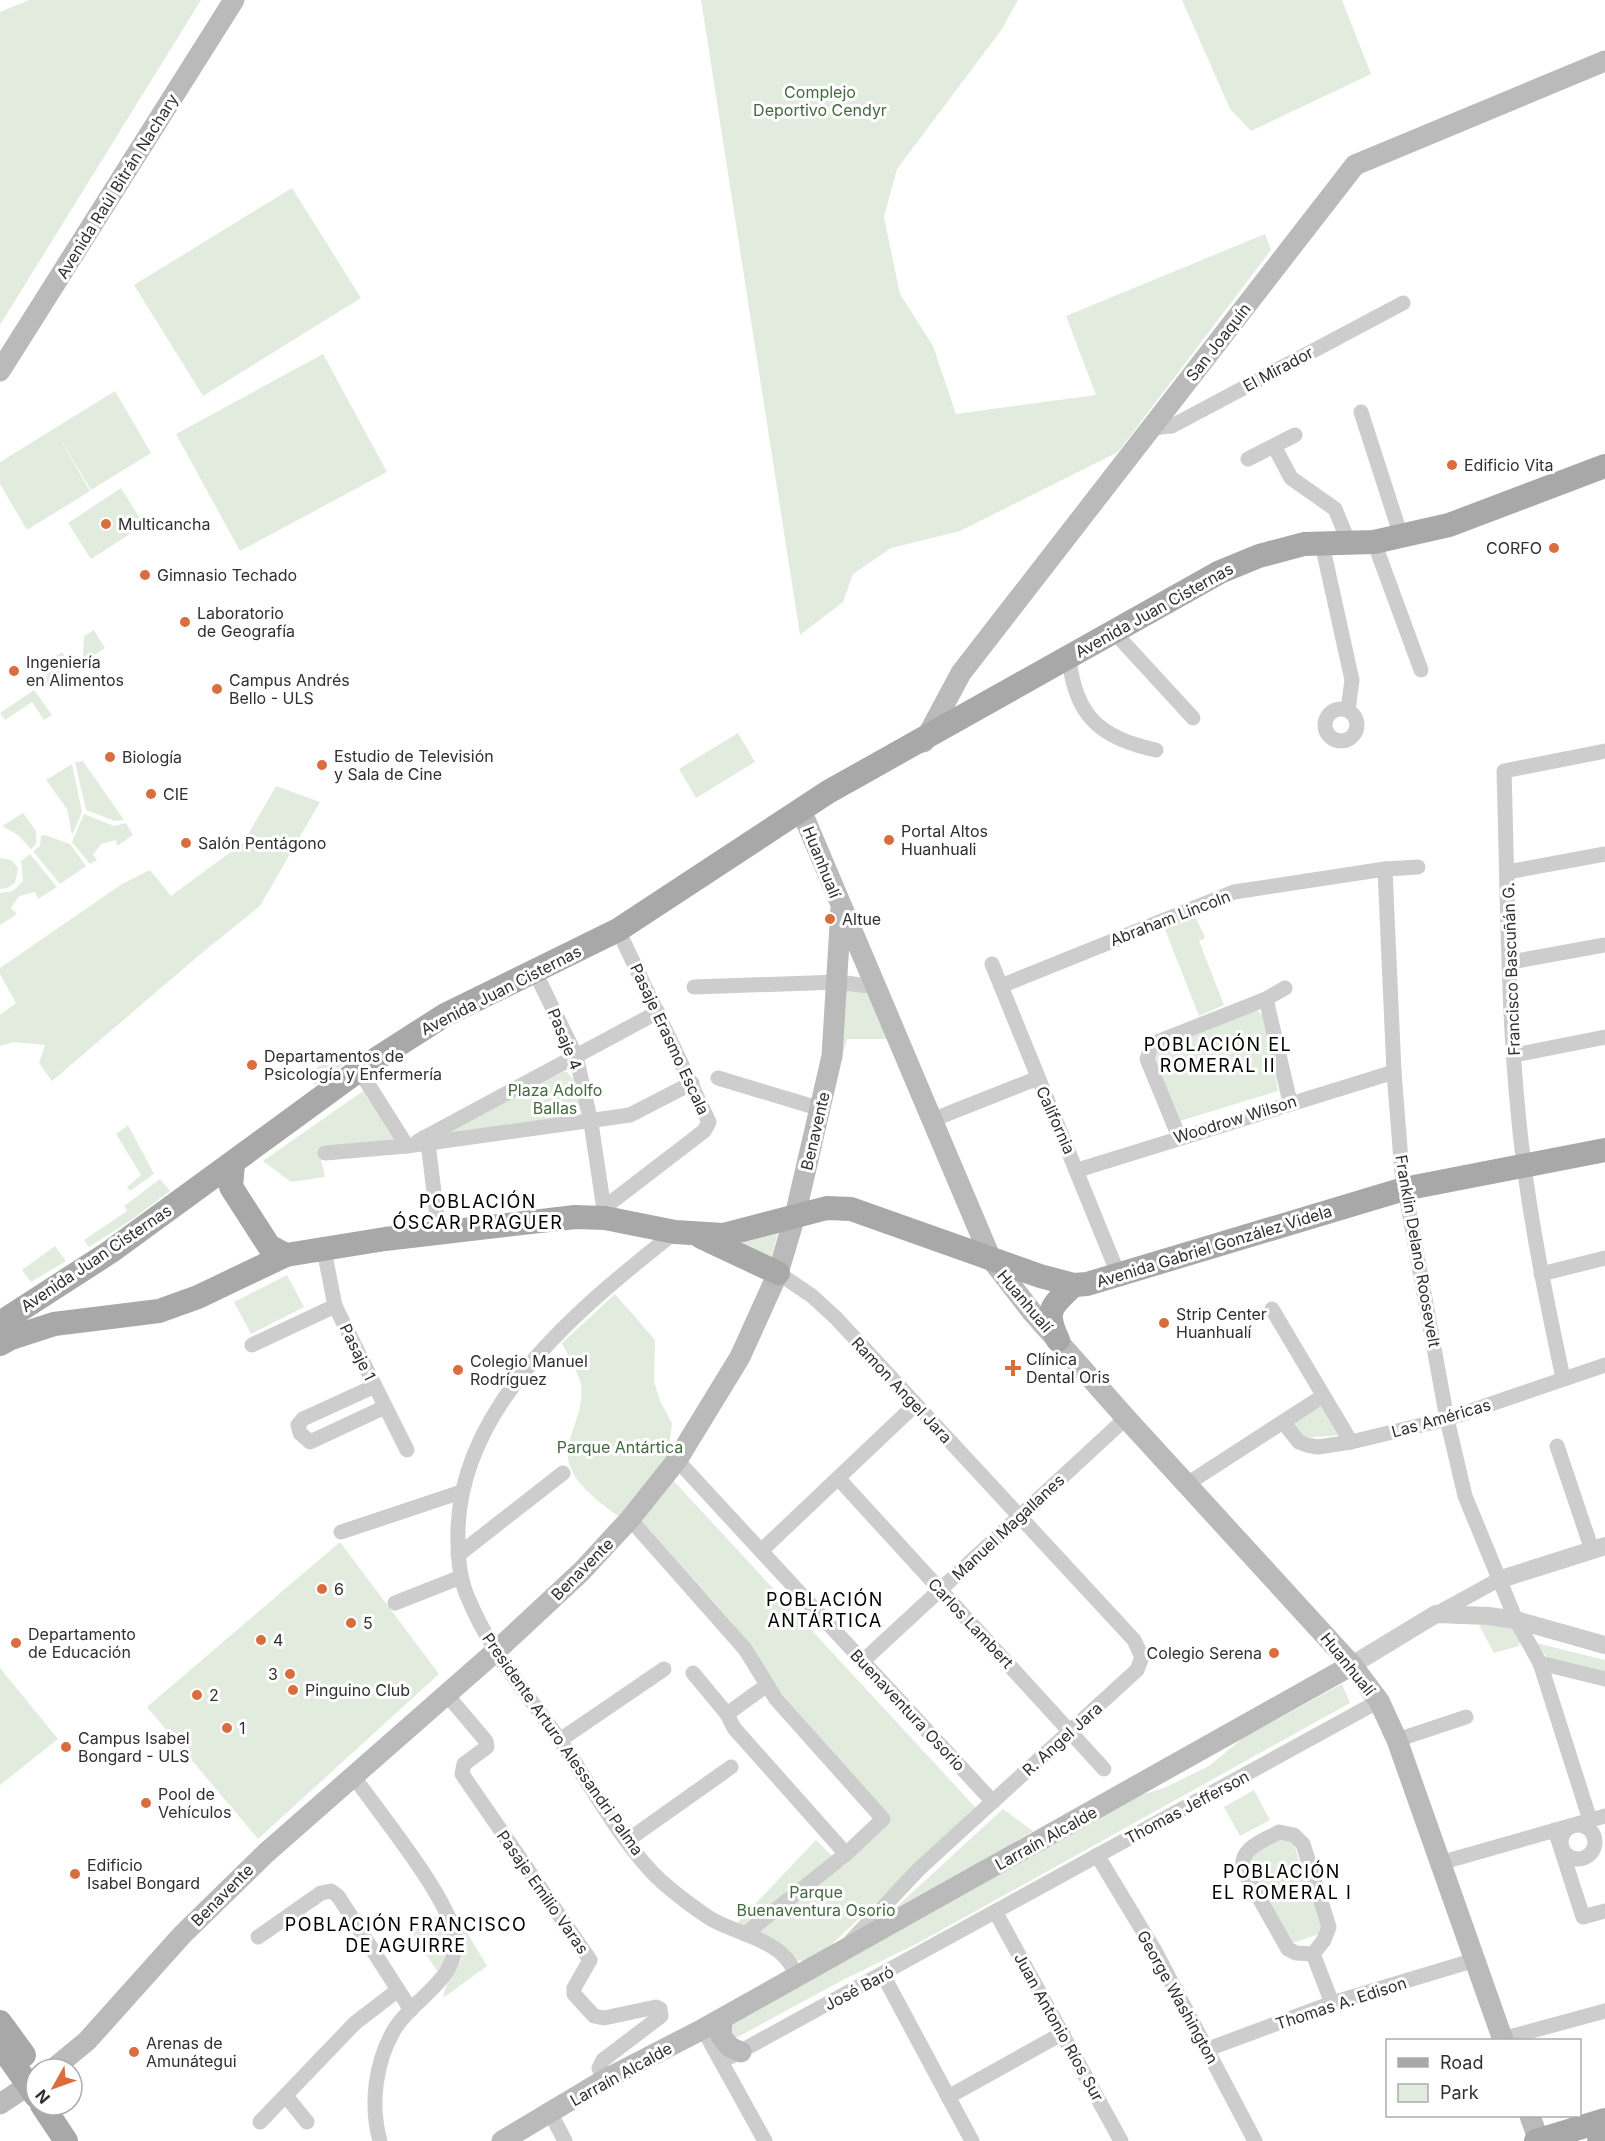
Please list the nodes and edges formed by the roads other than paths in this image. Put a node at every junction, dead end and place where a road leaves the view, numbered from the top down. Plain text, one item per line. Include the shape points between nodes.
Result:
1 (234, 0) edge
2 (1605, 61) edge
3 (1403, 303) dead end
4 (0, 371) edge
5 (1360, 412) dead end
6 (1151, 428) junction
7 (1295, 435) dead end
8 (1274, 446) junction
9 (1248, 459) dead end
10 (1605, 466) edge
11 (1401, 536) junction
12 (1374, 542) junction
13 (1349, 543) junction
14 (1322, 544) junction
15 (1114, 632) junction
16 (1069, 657) junction
17 (1421, 670) dead end
18 (1348, 710) dead end
19 (1193, 718) dead end
20 (926, 739) junction
21 (1156, 750) dead end
22 (1605, 751) edge
23 (812, 809) junction
24 (1605, 854) edge
25 (1418, 867) dead end
26 (1384, 869) junction
27 (1507, 872) junction
28 (838, 902) junction
29 (618, 930) junction
30 (1605, 945) edge
31 (1510, 962) junction
32 (992, 964) dead end
33 (534, 970) junction
34 (838, 982) junction
35 (1001, 986) junction
36 (694, 987) dead end
37 (875, 987) junction
38 (1285, 988) dead end
39 (1266, 999) junction
40 (658, 1012) junction
41 (1605, 1036) edge
42 (1514, 1055) junction
43 (576, 1056) junction
44 (359, 1070) junction
45 (1394, 1072) junction
46 (718, 1078) dead end
47 (1038, 1078) junction
48 (692, 1083) junction
49 (1290, 1102) junction
50 (821, 1109) junction
51 (932, 1120) junction
52 (591, 1123) junction
53 (1179, 1137) junction
54 (427, 1140) junction
55 (407, 1146) junction
56 (1605, 1149) edge
57 (325, 1154) dead end
58 (233, 1164) junction
59 (1525, 1166) junction
60 (1078, 1170) junction
61 (203, 1184) junction
62 (1404, 1190) junction
63 (605, 1213) junction
64 (795, 1216) junction
65 (684, 1232) junction
66 (439, 1233) junction
67 (324, 1250) junction
68 (286, 1255) junction
69 (1605, 1258) edge
70 (991, 1259) junction
71 (249, 1270) junction
72 (778, 1273) junction
73 (1541, 1274) junction
74 (1119, 1276) junction
75 (1074, 1286) junction
76 (335, 1306) junction
77 (1272, 1310) dead end
78 (0, 1323) edge
79 (1058, 1340) junction
80 (0, 1344) edge
81 (252, 1345) dead end
82 (1605, 1365) edge
83 (1563, 1378) junction
84 (375, 1386) junction
85 (1323, 1396) junction
86 (915, 1405) junction
87 (385, 1407) junction
88 (1126, 1418) junction
89 (1447, 1419) junction
90 (1283, 1422) junction
91 (1352, 1442) junction
92 (1557, 1446) dead end
93 (406, 1449) dead end
94 (677, 1460) junction
95 (563, 1473) dead end
96 (838, 1478) junction
97 (1187, 1484) junction
98 (461, 1492) junction
99 (1020, 1515) junction
100 (630, 1519) junction
101 (341, 1532) dead end
102 (1599, 1548) edge
103 (761, 1551) junction
104 (458, 1555) junction
105 (461, 1577) junction
106 (1498, 1580) junction
107 (940, 1590) junction
108 (395, 1603) dead end
109 (1436, 1614) junction
110 (1516, 1620) junction
111 (1605, 1645) edge
112 (496, 1651) junction
113 (863, 1661) junction
114 (1540, 1663) junction
115 (1352, 1665) junction
116 (664, 1669) dead end
117 (693, 1673) dead end
118 (1605, 1680) edge
119 (767, 1685) junction
120 (447, 1695) junction
121 (1379, 1701) junction
122 (727, 1714) junction
123 (1466, 1718) dead end
124 (1071, 1731) junction
125 (560, 1740) junction
126 (1397, 1740) junction
127 (731, 1767) dead end
128 (1104, 1768) dead end
129 (354, 1777) junction
130 (993, 1802) junction
131 (1591, 1820) edge
132 (1555, 1830) junction
133 (628, 1840) junction
134 (1560, 1847) junction
135 (846, 1854) junction
136 (1097, 1855) junction
137 (1440, 1863) junction
138 (1605, 1911) edge
139 (996, 1913) junction
140 (745, 1934) junction
141 (258, 1937) dead end
142 (843, 1950) junction
143 (1313, 1954) junction
144 (1475, 1960) junction
145 (883, 1975) junction
146 (798, 1976) junction
147 (398, 1990) junction
148 (1332, 2003) junction
149 (411, 2010) junction
150 (1605, 2010) edge
151 (723, 2019) junction
152 (0, 2022) edge
153 (703, 2030) junction
154 (1063, 2033) junction
155 (1502, 2039) edge
156 (1505, 2039) edge
157 (0, 2045) edge
158 (1208, 2049) junction
159 (741, 2052) junction
160 (68, 2057) edge
161 (721, 2062) junction
162 (24, 2065) edge
163 (24, 2072) edge
164 (604, 2080) junction
165 (24, 2089) edge
166 (286, 2096) junction
167 (948, 2097) junction
168 (0, 2104) edge
169 (551, 2114) junction
170 (50, 2117) edge
171 (66, 2117) edge
172 (1531, 2117) edge
173 (1605, 2120) edge
174 (260, 2122) dead end
175 (308, 2122) dead end
176 (1605, 2139) edge
177 (66, 2141) edge
178 (82, 2141) edge
179 (380, 2141) edge
180 (502, 2141) edge
181 (565, 2141) edge
182 (765, 2141) edge
183 (972, 2141) edge
184 (1121, 2141) edge
185 (1255, 2141) edge
186 (1538, 2141) edge
187 (1599, 2141) edge

1 - 4 main road, Avenida Raúl Bitrán Nachary
2 - 6 main road, San Joaquín via 1355,165
3 - 6 street, El Mirador via 1172,426
5 - 11 street
6 - 20 main road, San Joaquín via 961,673
7 - 8 street
8 - 9 street
8 - 13 street via 1291,478 1335,509
10 - 11 main road, Avenida Juan Cisternas via 1449,525
11 - 12 main road, Avenida Juan Cisternas
12 - 13 main road, Avenida Juan Cisternas
12 - 17 street
13 - 14 main road, Avenida Juan Cisternas
14 - 15 main road, Avenida Juan Cisternas via 1304,544 1259,556 1220,572
14 - 18 street via 1353,680
15 - 16 main road, Avenida Juan Cisternas
15 - 19 street
16 - 20 main road, Avenida Juan Cisternas
16 - 21 street via 1080,706 1089,717 1104,730 1139,747
20 - 23 main road, Avenida Juan Cisternas
22 - 27 street, Francisco Bascuñán G. via 1504,771
23 - 28 main road, Huanhualí
23 - 29 main road, Avenida Juan Cisternas
24 - 27 street
25 - 26 street, Abraham Lincoln
26 - 35 street, Abraham Lincoln via 1234,892
26 - 45 street, Franklin Delano Roosevelt
27 - 31 street, Francisco Bascuñán G.
28 - 34 main road, Benavente
28 - 37 main road, Huanhualí
29 - 33 main road, Avenida Juan Cisternas
29 - 40 street, Pasaje Erasmo Escala
30 - 31 street
31 - 42 street, Francisco Bascuñán G.
32 - 35 street, California
33 - 43 street, Pasaje 4
33 - 44 main road, Avenida Juan Cisternas via 445,1015
34 - 36 street
34 - 37 street
34 - 50 main road, Benavente
35 - 47 street, California
37 - 51 main road, Huanhualí
38 - 39 street
39 - 49 street
39 - 53 street via 1152,1044 1148,1059
40 - 43 street
40 - 48 street, Pasaje Erasmo Escala
41 - 42 street
42 - 59 street, Francisco Bascuñán G.
43 - 52 street, Pasaje 4
43 - 54 street
44 - 55 street
44 - 58 main road, Avenida Juan Cisternas
45 - 49 street, Woodrow Wilson
45 - 62 street, Franklin Delano Roosevelt
46 - 50 street
47 - 51 street
47 - 60 street, California
48 - 52 street via 630,1115
48 - 63 street, Pasaje Erasmo Escala via 708,1127
49 - 53 street, Woodrow Wilson
50 - 64 main road, Benavente
51 - 70 main road, Huanhualí
52 - 54 street
52 - 63 street, Pasaje 4
53 - 60 street, Woodrow Wilson
54 - 55 street
54 - 66 street
55 - 57 street
56 - 59 main road, Avenida Gabriel González Videla
58 - 61 main road, Avenida Juan Cisternas
58 - 68 main road via 231,1187 269,1246
59 - 62 main road, Avenida Gabriel González Videla
59 - 73 street, Francisco Bascuñán G.
60 - 74 street, California
61 - 71 main road via 224,1192 259,1248
61 - 78 main road, Avenida Juan Cisternas via 110,1252
62 - 74 main road, Avenida Gabriel González Videla
62 - 89 street, Franklin Delano Roosevelt
63 - 65 main road, Avenida Juan Cisternas
63 - 66 main road, Avenida Juan Cisternas
64 - 65 main road, Avenida Gabriel González Videla via 723,1235
64 - 70 main road, Avenida Gabriel González Videla via 827,1208 851,1209
64 - 72 main road, Benavente
65 - 72 main road
65 - 98 street, Presidente Arturo Alessandri Palma via 611,1283 547,1344 489,1423
66 - 67 main road, Avenida Juan Cisternas
67 - 68 main road, Avenida Juan Cisternas
67 - 76 street, Pasaje 1
68 - 71 main road, Avenida Juan Cisternas
69 - 73 street
70 - 75 main road, Avenida Gabriel González Videla
70 - 79 main road, Huanhualí
71 - 80 main road, Avenida Juan Cisternas via 198,1297 159,1311 54,1324
72 - 86 street, Ramon Angel Jara via 824,1305
72 - 94 main road, Benavente via 740,1357
73 - 83 street, Francisco Bascuñán G.
74 - 75 main road, Avenida Gabriel González Videla
75 - 79 main road via 1053,1309 1049,1321
76 - 81 street
76 - 84 street, Pasaje 1
77 - 85 street
79 - 88 main road, Huanhualí
82 - 83 street, Las Américas
83 - 89 street, Las Américas
84 - 87 street, Pasaje 1
84 - 87 street via 303,1419 298,1425 300,1433 310,1442
85 - 90 street
85 - 91 street
86 - 96 street
86 - 99 street, Ramon Angel Jara
87 - 93 street, Pasaje 1
88 - 97 main road, Huanhualí
88 - 99 street, Manuel Magallanes
89 - 91 street, Las Américas
89 - 106 street, Franklin Delano Roosevelt via 1465,1496
90 - 91 street, Las Américas via 1306,1445
90 - 97 street
92 - 102 street
94 - 100 main road, Benavente
94 - 103 street, Buenaventura Osorio
95 - 104 street
96 - 103 street
96 - 107 street, Carlos Lambert
97 - 115 main road, Huanhualí
98 - 101 street
98 - 104 street, Presidente Arturo Alessandri Palma
99 - 107 street, Manuel Magallanes
99 - 124 street, R. Angel Jara via 1141,1651 1137,1670
100 - 112 main road, Benavente via 582,1571
100 - 119 street via 745,1649
102 - 106 street
103 - 113 street, Buenaventura Osorio
104 - 105 street, Presidente Arturo Alessandri Palma
105 - 108 street
105 - 112 street, Presidente Arturo Alessandri Palma
106 - 109 street
106 - 110 street, Franklin Delano Roosevelt
107 - 113 street, Manuel Magallanes
107 - 124 street, Carlos Lambert
109 - 110 street
109 - 115 street, Larraín Alcalde
110 - 111 street
110 - 114 street, Franklin Delano Roosevelt
112 - 120 main road, Benavente
112 - 125 street, Presidente Arturo Alessandri Palma
113 - 130 street, Buenaventura Osorio
114 - 118 street
114 - 131 street, Franklin Delano Roosevelt
115 - 121 main road, Huanhualí
115 - 142 main road, Larraín Alcalde
116 - 125 street
117 - 122 street
119 - 122 street
119 - 135 street via 883,1819
120 - 129 main road, Benavente
120 - 164 street, Pasaje Emilio Varas via 486,1741 485,1750 464,1764 462,1774 590,1960 574,1988 576,1998 594,2016 604,2018 656,2007 660,2010 661,2016 603,2060 599,2068
121 - 126 main road, Huanhualí
121 - 136 street, Thomas Jefferson
122 - 135 street via 734,1728
123 - 126 street
124 - 128 street, Carlos Lambert
124 - 130 street, R. Angel Jara
125 - 133 street, Presidente Arturo Alessandri Palma
126 - 137 main road, Huanhualí
127 - 133 street
129 - 149 street via 439,1897 454,1934 456,1954 449,1969
129 - 160 main road, Benavente via 231,1886
130 - 142 street, R. Angel Jara via 887,1900
131 - 132 street
131 - 134 street via 1567,1828
131 - 134 street via 1587,1826 1594,1833 1593,1852 1576,1860
132 - 134 street
132 - 137 street
133 - 140 street, Presidente Arturo Alessandri Palma via 659,1879 687,1902 713,1920
134 - 138 street via 1583,1917
135 - 140 street
136 - 139 street, Thomas Jefferson
136 - 158 street, George Washington
137 - 144 main road, Huanhualí
139 - 145 street, José Baró
139 - 154 street, Juan Antonio Ríos Sur
140 - 146 street, Presidente Arturo Alessandri Palma via 783,1955
141 - 147 street via 321,1893 331,1891
142 - 146 main road, Larraín Alcalde
143 - 143 street via 1329,1927 1303,1844 1294,1835 1279,1832 1246,1851 1241,1862 1243,1870 1288,1949
143 - 148 street
144 - 148 street, Thomas A. Edison
144 - 155 main road, Huanhualí
145 - 159 street, José Baró
145 - 167 street
146 - 151 main road, Larraín Alcalde
147 - 149 street
147 - 166 street via 355,2023
148 - 158 street, Thomas A. Edison
149 - 179 street via 395,2029 380,2068 374,2108
150 - 156 street
151 - 153 main road, Larraín Alcalde
151 - 159 main road via 721,2036
152 - 162 main road
153 - 161 street
153 - 164 main road, Larraín Alcalde
154 - 167 street
154 - 184 street, Juan Antonio Ríos Sur
157 - 163 main road
158 - 185 street, George Washington
159 - 161 street, José Baró
161 - 182 street
164 - 169 main road, Larraín Alcalde
165 - 168 main road
166 - 174 street
166 - 175 street
167 - 183 street
169 - 180 main road, Larraín Alcalde
169 - 181 street
170 - 177 main road
171 - 178 main road
172 - 186 main road
173 - 186 main road
176 - 187 main road

